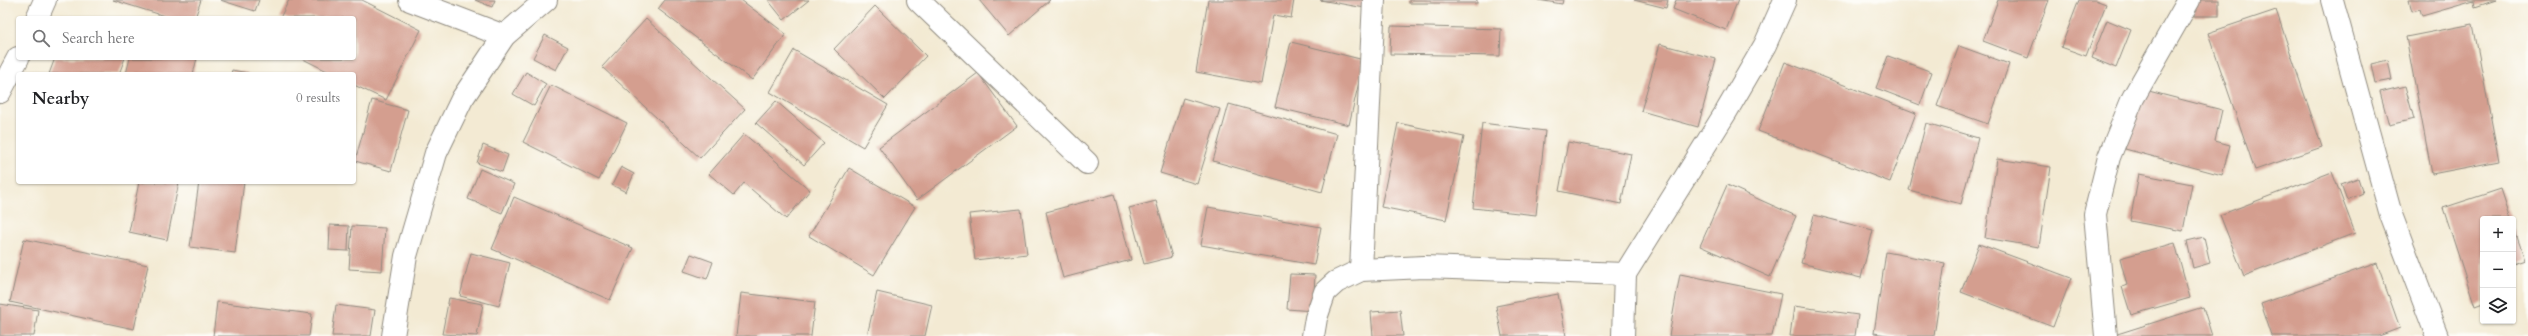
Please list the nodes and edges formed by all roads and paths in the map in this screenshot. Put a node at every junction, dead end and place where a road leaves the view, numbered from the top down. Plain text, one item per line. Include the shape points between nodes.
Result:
1 (46, 0) edge
2 (410, 0) edge
3 (546, 0) edge
4 (918, 0) edge
5 (1374, 0) edge
6 (1785, 0) edge
7 (2189, 0) edge
8 (2332, 0) edge
9 (38, 16) edge
10 (504, 36) junction
11 (17, 60) edge
12 (0, 92) edge
13 (1087, 163) dead end
14 (1361, 270) junction
15 (1625, 274) junction
16 (393, 336) edge
17 (1313, 336) edge
18 (1623, 336) edge
19 (2106, 336) edge
20 (2437, 336) edge

1 - 9 street
2 - 10 street
3 - 10 street
4 - 13 street
5 - 14 street
6 - 15 street via 1765,45
7 - 19 street via 2132,98 2107,164 2095,214
8 - 20 street via 2391,215
10 - 16 street via 462,99 436,153 406,256
11 - 12 street
14 - 15 street via 1424,267
14 - 17 street via 1336,282 1325,292
15 - 18 street

